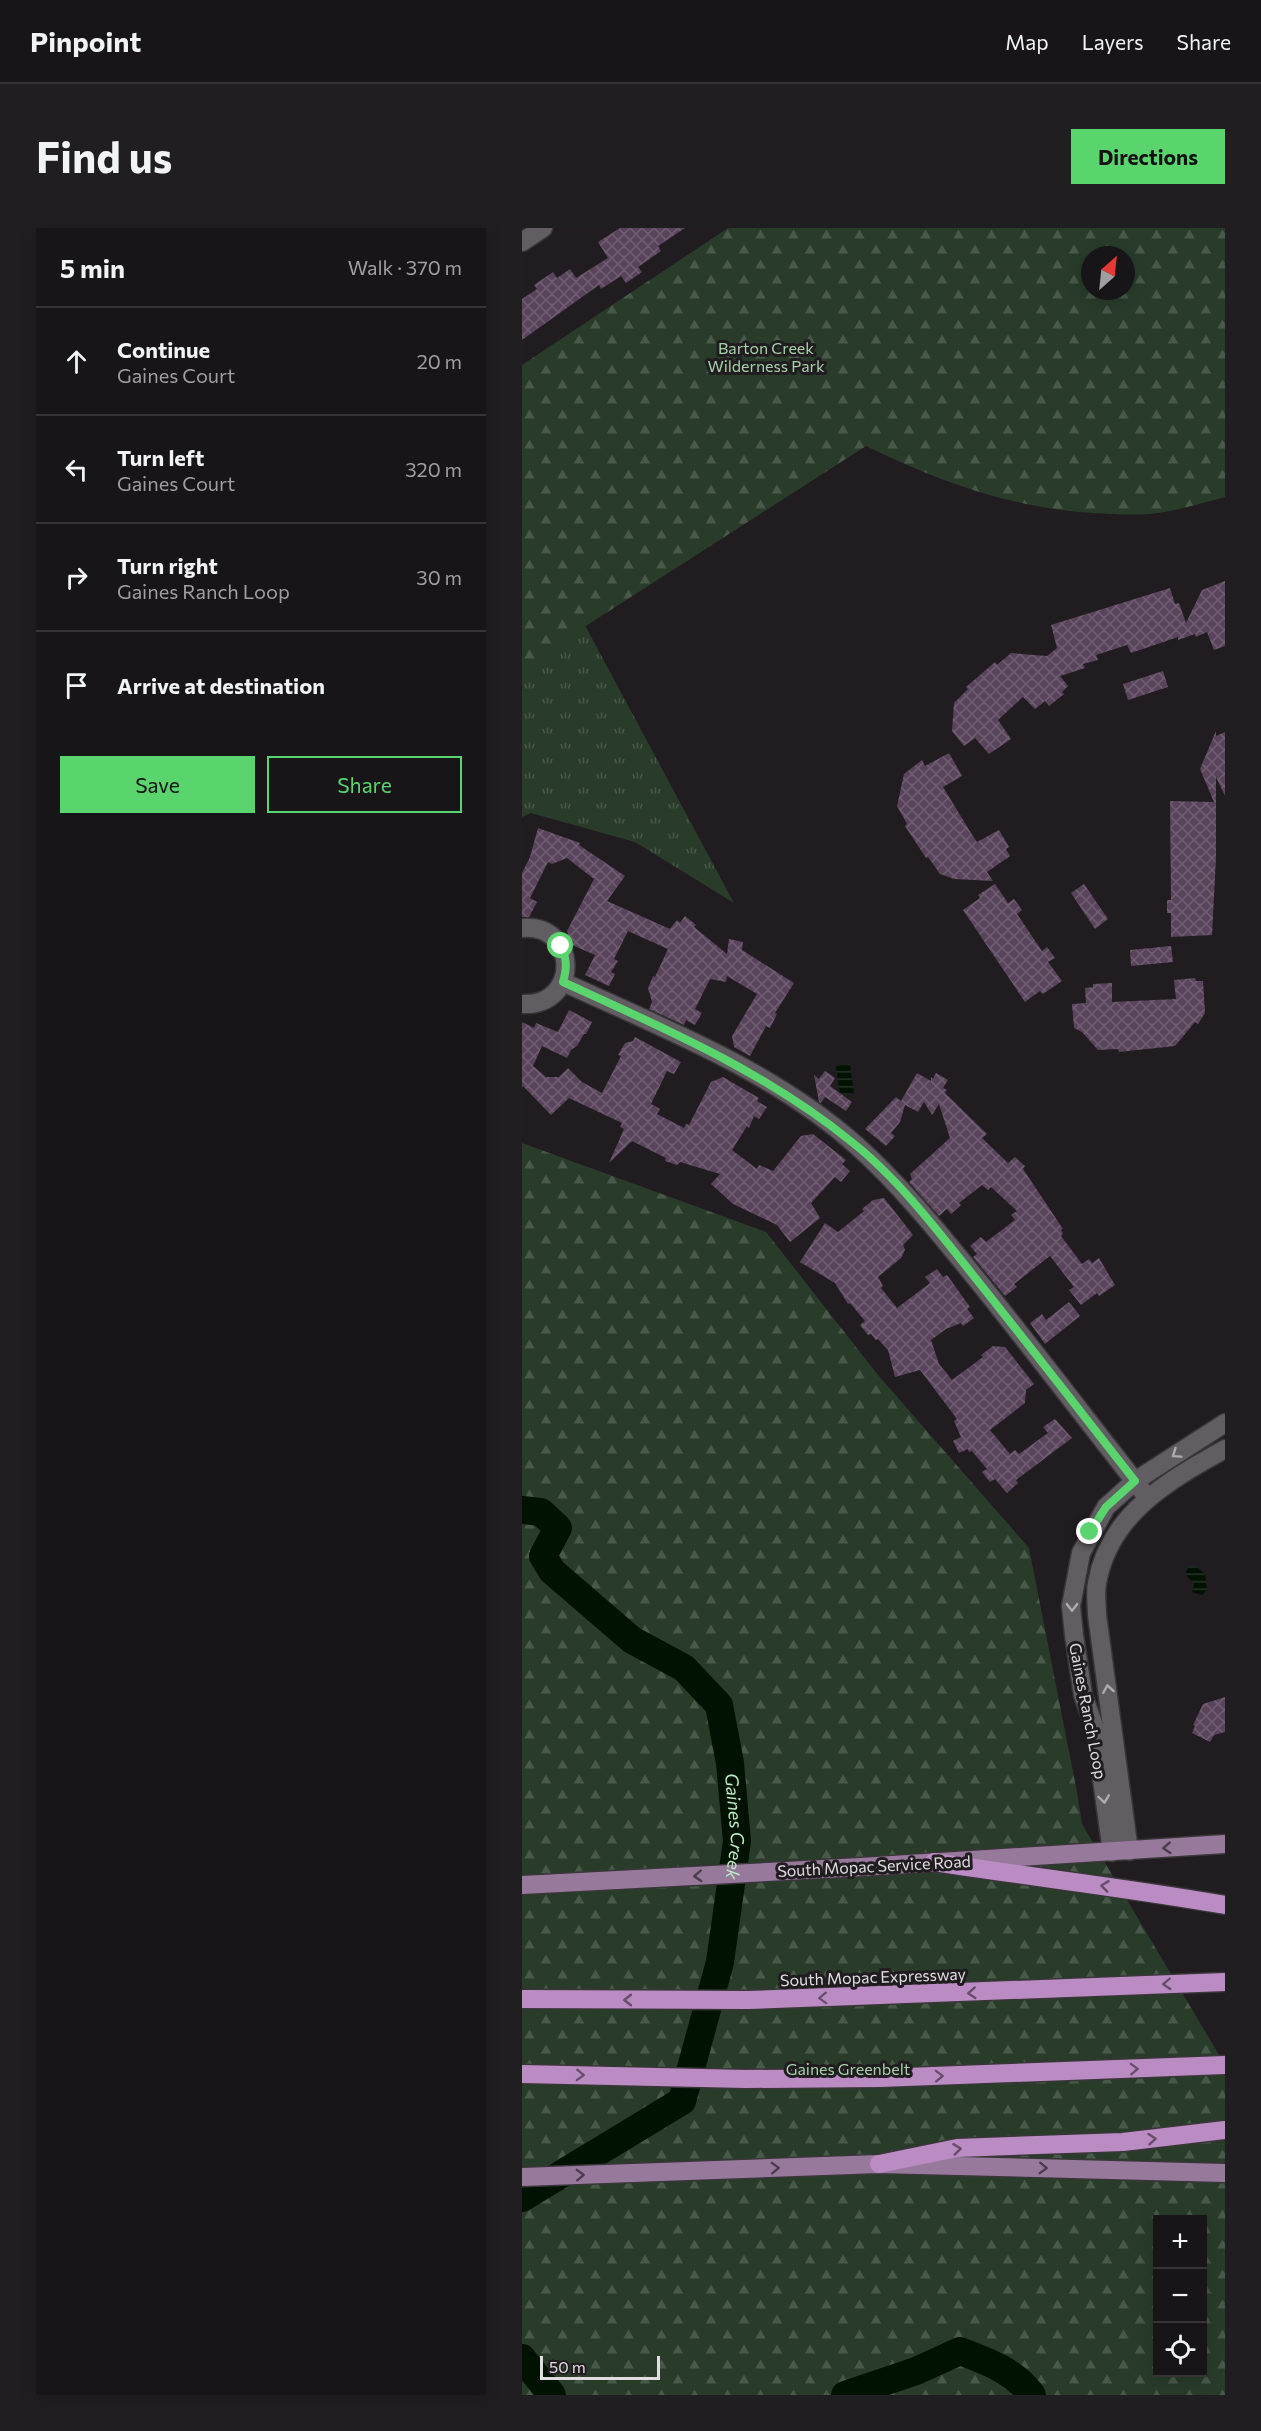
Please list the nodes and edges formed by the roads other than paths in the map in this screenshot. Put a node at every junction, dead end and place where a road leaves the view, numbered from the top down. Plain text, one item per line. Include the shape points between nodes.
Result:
1 (543, 228) edge
2 (522, 242) edge
3 (522, 928) edge
4 (563, 982) junction
5 (522, 1004) edge
6 (1225, 1423) edge
7 (1225, 1449) edge
8 (1135, 1481) junction
9 (1148, 1498) junction
10 (1114, 1727) junction
11 (1095, 1729) junction
12 (1225, 1844) edge
13 (1120, 1852) junction
14 (934, 1862) junction
15 (522, 1885) edge
16 (1225, 1905) edge
17 (1225, 1982) edge
18 (522, 1998) edge
19 (1225, 2065) edge
20 (522, 2074) edge
21 (1225, 2130) edge
22 (879, 2164) junction
23 (1225, 2173) edge
24 (522, 2177) edge

1 - 2 street
3 - 4 street via 544,930 561,946 566,958
4 - 5 street via 547,999
4 - 8 street via 735,1063 800,1103 855,1144 945,1240
6 -> 8 street, Gaines Ranch Loop
7 - 9 street, Gaines Ranch Loop
8 - 9 street
8 -> 11 street, Gaines Ranch Loop via 1106,1507 1090,1532 1074,1583 1074,1635 1083,1695
10 -> 9 street, Gaines Ranch Loop via 1096,1584 1115,1535 1127,1517
10 - 11 street
10 - 13 street, Gaines Ranch Loop
11 -> 13 street, Gaines Ranch Loop
12 -> 13 main road, South Mopac Service Road
13 - 14 main road, South Mopac Service Road
14 -> 15 main road, South Mopac Service Road
16 -> 14 highway
17 -> 18 highway, South Mopac Expressway via 882,1997
20 -> 19 highway via 880,2078
22 -> 21 highway via 957,2148 1123,2142
22 -> 23 main road
24 -> 22 main road

